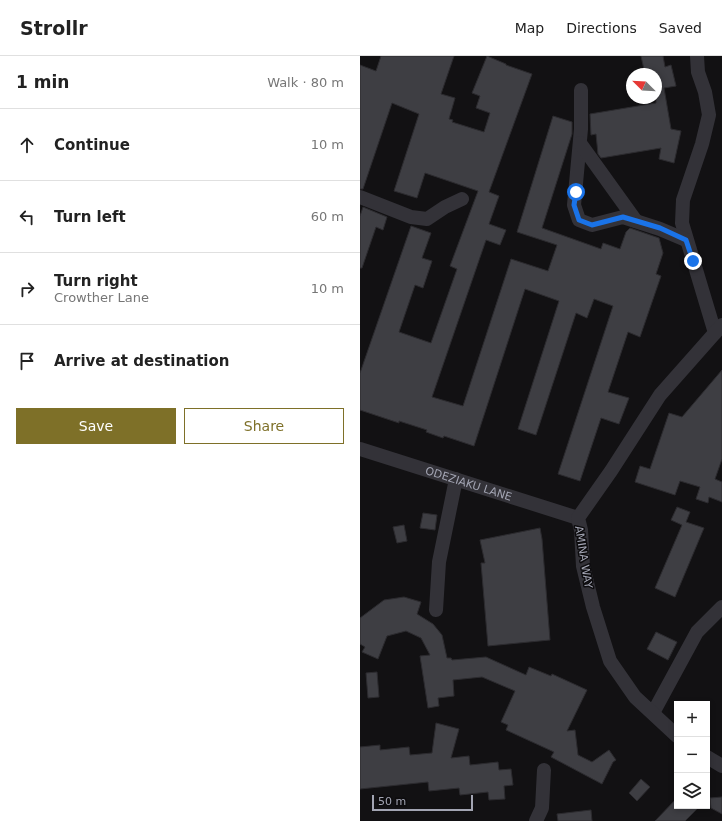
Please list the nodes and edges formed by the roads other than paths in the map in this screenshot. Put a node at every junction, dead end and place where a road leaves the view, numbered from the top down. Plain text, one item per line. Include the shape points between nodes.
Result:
1 (697, 56) edge
2 (581, 90) dead end
3 (580, 143) junction
4 (360, 197) edge
5 (462, 199) dead end
6 (636, 221) junction
7 (686, 240) junction
8 (718, 329) edge
9 (360, 449) edge
10 (456, 479) junction
11 (578, 518) junction
12 (722, 607) edge
13 (436, 610) dead end
14 (653, 713) junction
15 (674, 733) edge
16 (710, 760) edge
17 (722, 766) edge
18 (544, 770) dead end
19 (536, 821) edge

1 - 7 street via 698,72 709,115 683,200 682,223
2 - 3 street
3 - 6 street
3 - 6 street via 574,205 579,220 592,225 623,217
4 - 5 street via 411,217 427,219
6 - 7 street
7 - 8 street
8 - 11 street, AMINA WAY via 660,395
9 - 10 street, ODEZIAKU LANE
10 - 11 street, ODEZIAKU LANE
10 - 13 street via 439,562
11 - 14 street, AMINA WAY via 592,607 610,661 635,697
12 - 14 street via 697,632
14 - 15 street, AMINA WAY
16 - 17 street
18 - 19 street via 542,808

